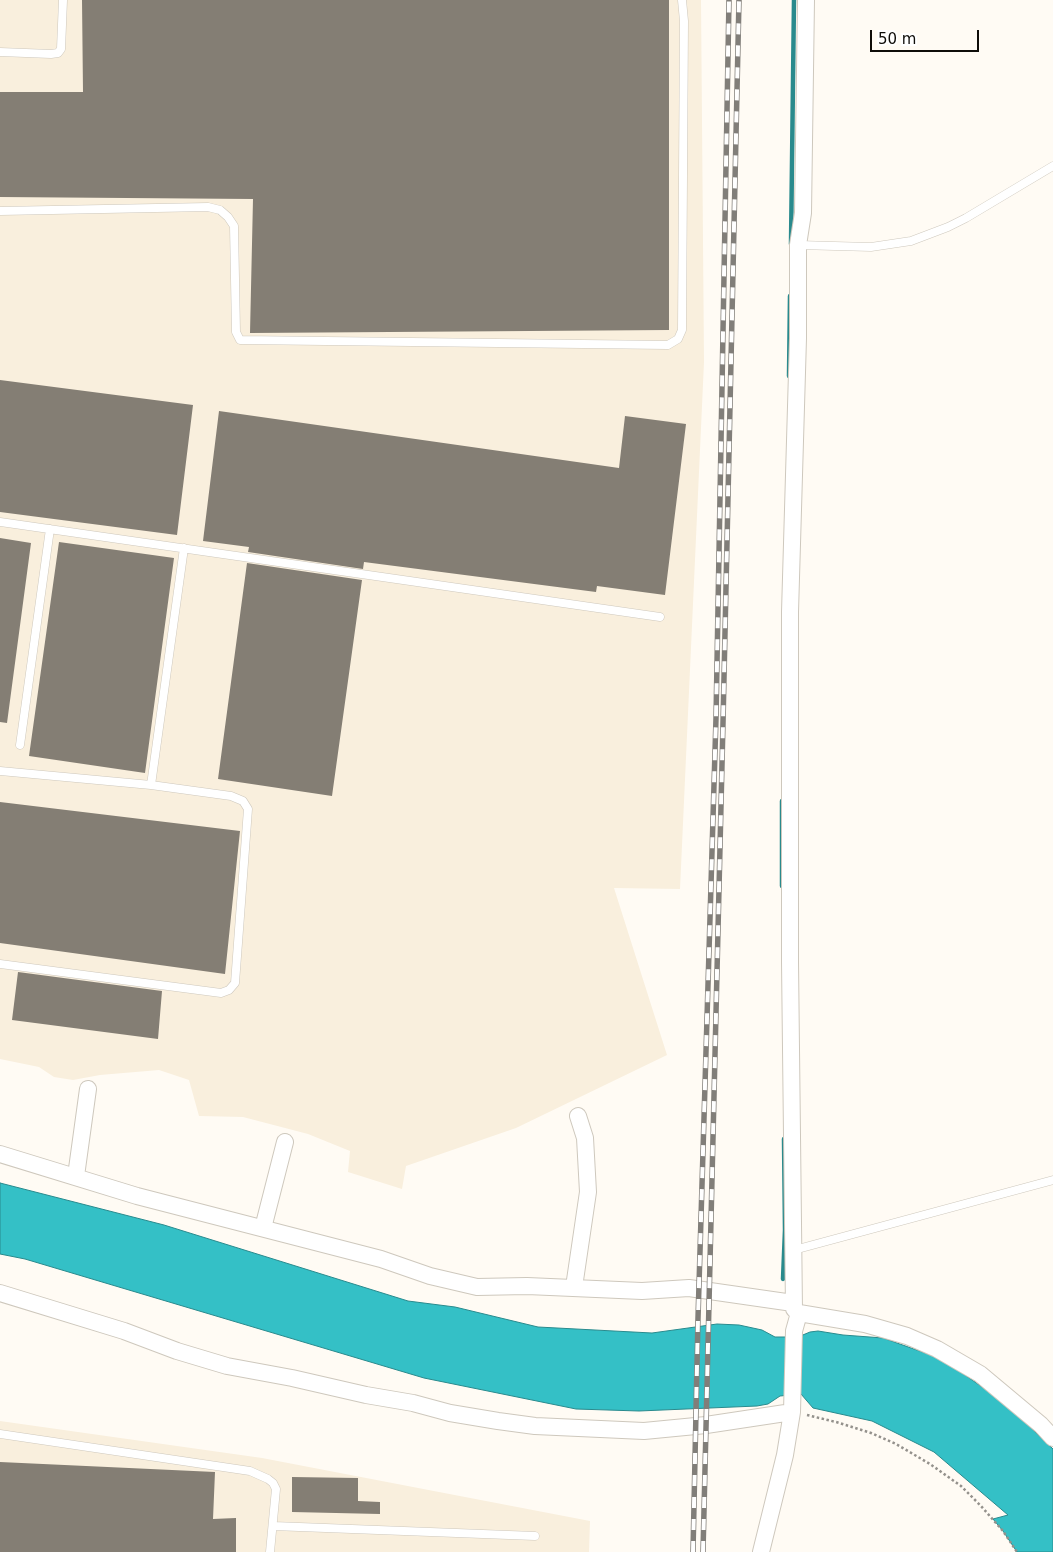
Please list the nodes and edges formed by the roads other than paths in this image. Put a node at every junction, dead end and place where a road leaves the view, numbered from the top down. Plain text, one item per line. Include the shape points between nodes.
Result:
1 (63, 0) edge
2 (682, 0) edge
3 (806, 0) edge
4 (0, 52) edge
5 (1053, 166) edge
6 (0, 211) edge
7 (798, 245) junction
8 (0, 522) edge
9 (50, 529) junction
10 (184, 548) junction
11 (660, 617) dead end
12 (20, 745) dead end
13 (0, 771) edge
14 (151, 785) junction
15 (0, 964) edge
16 (88, 1089) dead end
17 (578, 1116) dead end
18 (285, 1142) dead end
19 (0, 1154) edge
20 (76, 1176) junction
21 (1053, 1180) edge
22 (263, 1228) junction
23 (794, 1250) junction
24 (574, 1287) junction
25 (0, 1293) edge
26 (796, 1308) junction
27 (792, 1406) junction
28 (0, 1434) edge
29 (1053, 1438) edge
30 (273, 1526) junction
31 (535, 1536) dead end
32 (270, 1552) edge
33 (761, 1552) edge

1 - 4 lane via 61,49 58,53
2 - 6 lane via 682,330 678,339 668,345 240,340 236,332 234,226 220,210 208,207
3 - 7 street via 803,212
5 - 7 lane via 966,218 911,241 872,247
7 - 23 street via 790,612
8 - 9 lane
9 - 10 lane
9 - 12 lane
10 - 11 lane
10 - 14 lane
13 - 14 lane
14 - 15 lane via 231,796 243,801 248,809 235,983 221,993
16 - 20 street
17 - 24 street via 585,1138 588,1192
18 - 22 street
19 - 20 street
20 - 22 street via 137,1196
21 - 23 lane
22 - 24 street via 476,1287
23 - 26 street
24 - 26 street via 642,1291 698,1289
25 - 27 street via 227,1366 450,1413 526,1425 644,1431 706,1425
26 - 27 street
26 - 29 street via 865,1324 937,1349 980,1374
27 - 33 street via 785,1455
28 - 30 lane via 250,1471 274,1483
30 - 31 lane
30 - 32 lane

